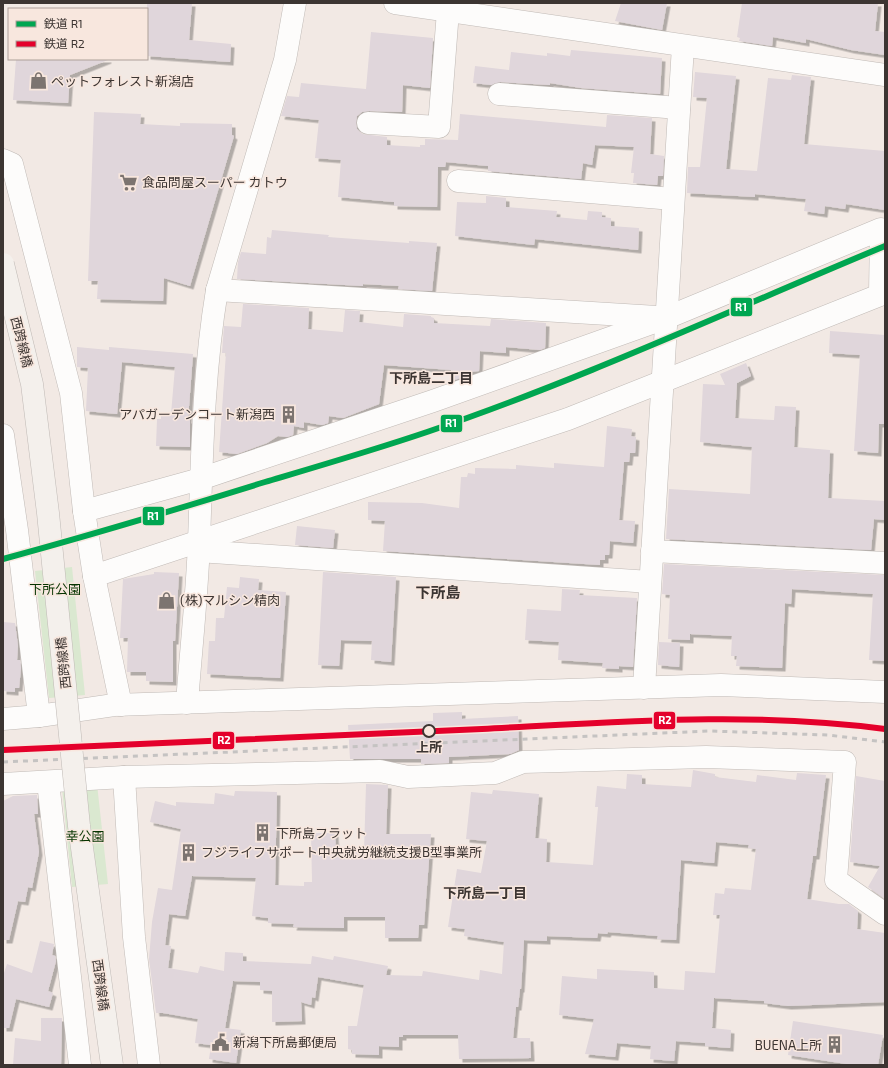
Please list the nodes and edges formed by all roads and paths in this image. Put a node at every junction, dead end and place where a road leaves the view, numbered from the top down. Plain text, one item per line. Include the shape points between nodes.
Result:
1 (295, 3) edge
2 (395, 3) edge
3 (448, 11) junction
4 (683, 46) junction
5 (885, 75) edge
6 (499, 94) dead end
7 (679, 108) junction
8 (368, 123) dead end
9 (3, 160) edge
10 (458, 181) dead end
11 (673, 200) junction
12 (3, 264) edge
13 (217, 290) junction
14 (666, 318) junction
15 (662, 383) junction
16 (4, 445) edge
17 (200, 479) junction
18 (84, 511) junction
19 (10, 532) edge
20 (198, 547) junction
21 (652, 551) junction
22 (885, 563) edge
23 (94, 576) junction
24 (650, 582) junction
25 (644, 688) junction
26 (885, 692) edge
27 (187, 703) junction
28 (121, 705) junction
29 (39, 716) junction
30 (3, 719) edge
31 (124, 778) junction
32 (48, 782) junction
33 (3, 784) edge
34 (885, 914) edge
35 (80, 1065) edge
36 (112, 1065) edge
37 (149, 1065) edge

1 - 13 street via 285,60
2 - 3 street
3 - 4 street
3 - 8 street via 439,127
4 - 5 street
4 - 7 street
6 - 7 street
7 - 11 street
9 - 18 street via 12,164 71,393
10 - 11 street
11 - 14 street
12 - 36 main road, 西跨線橋, bridge via 32,384 80,826
13 - 14 street
13 - 17 street via 210,329
14 - 15 street
14 - 15 street via 881,229 880,295
14 - 17 street via 426,404
15 - 20 street via 568,419
15 - 21 street
16 - 19 street
17 - 18 street
17 - 20 street
18 - 23 street
19 - 29 street
20 - 23 street
20 - 24 street
20 - 27 street
21 - 22 street
21 - 24 street
23 - 28 street
24 - 25 street
25 - 26 street via 722,685
25 - 27 street
27 - 28 street
28 - 29 street
29 - 30 street
31 - 32 street
31 - 34 street via 380,770 408,776 495,773 523,762 706,757 845,762 836,880
31 - 37 street via 134,937
32 - 33 street
32 - 35 street

